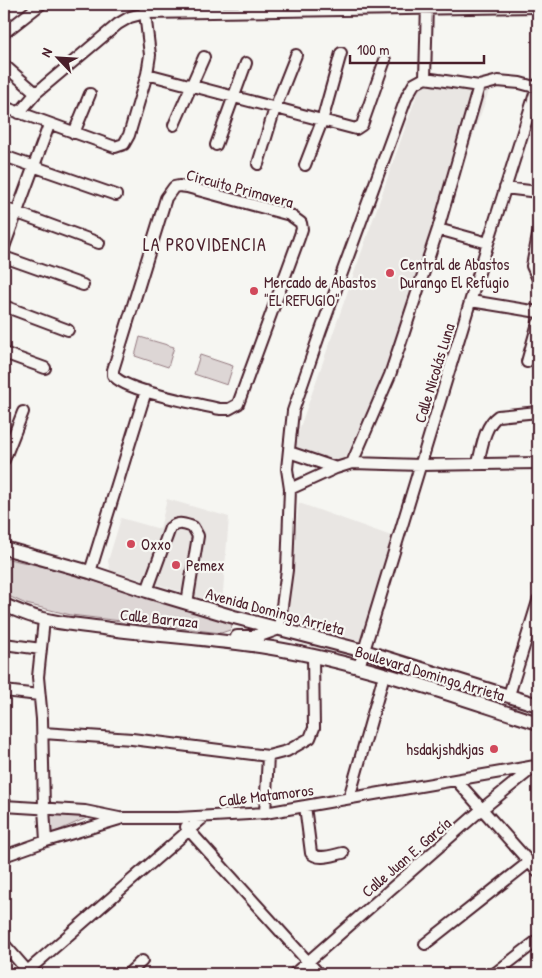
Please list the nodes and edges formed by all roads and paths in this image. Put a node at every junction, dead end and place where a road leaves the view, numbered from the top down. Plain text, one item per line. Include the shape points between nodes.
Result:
1 (41, 4) edge
2 (427, 6) edge
3 (538, 7) edge
4 (145, 8) edge
5 (4, 33) edge
6 (341, 52) dead end
7 (296, 55) dead end
8 (204, 57) dead end
9 (385, 60) dead end
10 (246, 63) dead end
11 (4, 65) edge
12 (147, 74) junction
13 (425, 78) junction
14 (192, 86) junction
15 (479, 86) junction
16 (538, 87) edge
17 (36, 93) junction
18 (90, 94) dead end
19 (234, 97) junction
20 (4, 107) edge
21 (275, 108) junction
22 (18, 113) junction
23 (322, 121) junction
24 (49, 124) junction
25 (174, 125) dead end
26 (74, 133) junction
27 (216, 145) dead end
28 (4, 156) edge
29 (258, 164) dead end
30 (305, 164) dead end
31 (33, 166) junction
32 (505, 188) junction
33 (538, 192) edge
34 (116, 196) dead end
35 (4, 208) edge
36 (16, 212) junction
37 (438, 229) junction
38 (538, 235) edge
39 (99, 243) dead end
40 (488, 243) junction
41 (4, 246) edge
42 (4, 257) edge
43 (538, 279) edge
44 (82, 284) dead end
45 (471, 301) junction
46 (4, 306) edge
47 (538, 312) edge
48 (538, 323) edge
49 (68, 330) dead end
50 (4, 353) edge
51 (527, 362) dead end
52 (45, 368) dead end
53 (146, 391) junction
54 (23, 412) dead end
55 (538, 412) edge
56 (289, 452) junction
57 (4, 460) edge
58 (538, 462) edge
59 (352, 463) junction
60 (478, 463) junction
61 (421, 464) junction
62 (336, 468) junction
63 (290, 489) junction
64 (4, 548) edge
65 (90, 572) junction
66 (147, 591) junction
67 (538, 601) edge
68 (187, 603) junction
69 (4, 604) edge
70 (234, 617) junction
71 (44, 620) junction
72 (279, 628) junction
73 (231, 639) junction
74 (4, 644) edge
75 (41, 649) junction
76 (364, 652) junction
77 (312, 656) junction
78 (359, 668) junction
79 (384, 675) junction
80 (4, 691) edge
81 (39, 695) junction
82 (508, 695) junction
83 (538, 705) edge
84 (538, 723) edge
85 (43, 733) junction
86 (268, 756) junction
87 (537, 764) edge
88 (456, 780) junction
89 (349, 798) junction
90 (4, 806) edge
91 (306, 806) junction
92 (44, 808) junction
93 (482, 809) junction
94 (265, 813) junction
95 (204, 817) junction
96 (123, 818) junction
97 (178, 818) junction
98 (189, 831) junction
99 (46, 841) junction
100 (343, 854) dead end
101 (4, 856) edge
102 (529, 862) junction
103 (538, 872) edge
104 (538, 940) edge
105 (4, 944) edge
106 (425, 944) dead end
107 (142, 961) dead end
108 (308, 962) junction
109 (27, 973) edge
110 (128, 974) edge
111 (294, 974) edge
112 (319, 974) edge
113 (494, 974) edge

1 - 5 street
2 - 3 street
2 - 4 street
2 - 13 street
4 - 12 street via 150,55
4 - 17 street via 118,24
6 - 23 street
7 - 21 street
8 - 14 street
9 - 23 street via 362,126
10 - 19 street
11 - 17 street
12 - 14 street
12 - 26 street via 124,144 110,146
13 - 15 street
13 - 56 street via 414,84 407,96 320,330 293,411
14 - 19 street
14 - 25 street
15 - 16 street via 498,81
15 - 37 street
16 - 32 street, Calle Nicolás Luna
17 - 22 street
18 - 26 street
19 - 21 street
19 - 27 street
20 - 22 street
21 - 23 street
21 - 29 street
22 - 24 street
23 - 30 street
24 - 26 street
24 - 31 street
28 - 31 street
31 - 34 street
31 - 36 street
32 - 33 street
32 - 40 street, Calle Nicolás Luna
35 - 36 street
36 - 39 street
36 - 41 street
37 - 40 street
37 - 59 street via 390,375
38 - 43 street via 532,266
40 - 45 street, Calle Nicolás Luna
42 - 44 street
45 - 47 street
45 - 61 street, Calle Nicolás Luna
46 - 49 street
48 - 51 street
50 - 52 street
53 - 53 street, Circuito Primavera via 120,382 113,370 166,198 174,187 187,187 290,215 301,223 299,238 238,404 220,409
53 - 65 street
54 - 57 street
55 - 60 street via 494,419
56 - 62 street
56 - 63 street
58 - 60 street
59 - 61 street
59 - 62 street
60 - 61 street
61 - 76 street, Calle Nicolás Luna
62 - 63 street
63 - 72 street via 287,570
64 - 65 main road, Avenida Domingo Arrieta
65 - 66 main road, Avenida Domingo Arrieta
66 - 68 main road, Avenida Domingo Arrieta
66 - 68 street via 170,528 181,523 193,526 198,536
67 - 82 street
68 - 70 main road, Avenida Domingo Arrieta
69 - 71 main road, Calle Barraza
70 - 72 main road, Avenida Domingo Arrieta
70 - 73 main road via 238,628
71 - 73 main road, Calle Barraza via 136,633
71 - 75 street
72 - 73 main road via 254,637
72 - 76 main road, Avenida Domingo Arrieta
73 - 77 main road, Calle Barraza
74 - 75 street
75 - 81 street
76 - 78 street, Calle Nicolás Luna
76 - 82 main road, Avenida Domingo Arrieta
77 - 78 main road, Boulevard Domingo Arrieta
77 - 86 street via 312,735 287,751
78 - 79 main road, Boulevard Domingo Arrieta
79 - 84 main road, Boulevard Domingo Arrieta
79 - 89 street
80 - 81 street
81 - 85 street
82 - 83 main road, Avenida Domingo Arrieta
85 - 86 street via 132,739
85 - 92 street
86 - 94 street
87 - 88 street, Calle Matamoros
87 - 93 street, Calle Juan E. García
88 - 89 street, Calle Matamoros
88 - 93 street
89 - 91 street, Calle Matamoros
90 - 92 street
91 - 94 street, Calle Matamoros
91 - 100 street via 310,853 320,857
92 - 96 street
92 - 99 street
93 - 102 street
93 - 108 street, Calle Juan E. García
94 - 95 street, Calle Matamoros
95 - 97 street, Calle Matamoros
95 - 98 street
96 - 97 street, Calle Matamoros
96 - 99 street, Calle Matamoros
97 - 98 street
98 - 108 street
98 - 109 street
99 - 101 street, Calle Matamoros
102 - 103 street
102 - 106 street
104 - 113 street
105 - 109 street
107 - 110 street
108 - 111 street, Calle Juan E. García
108 - 112 street

